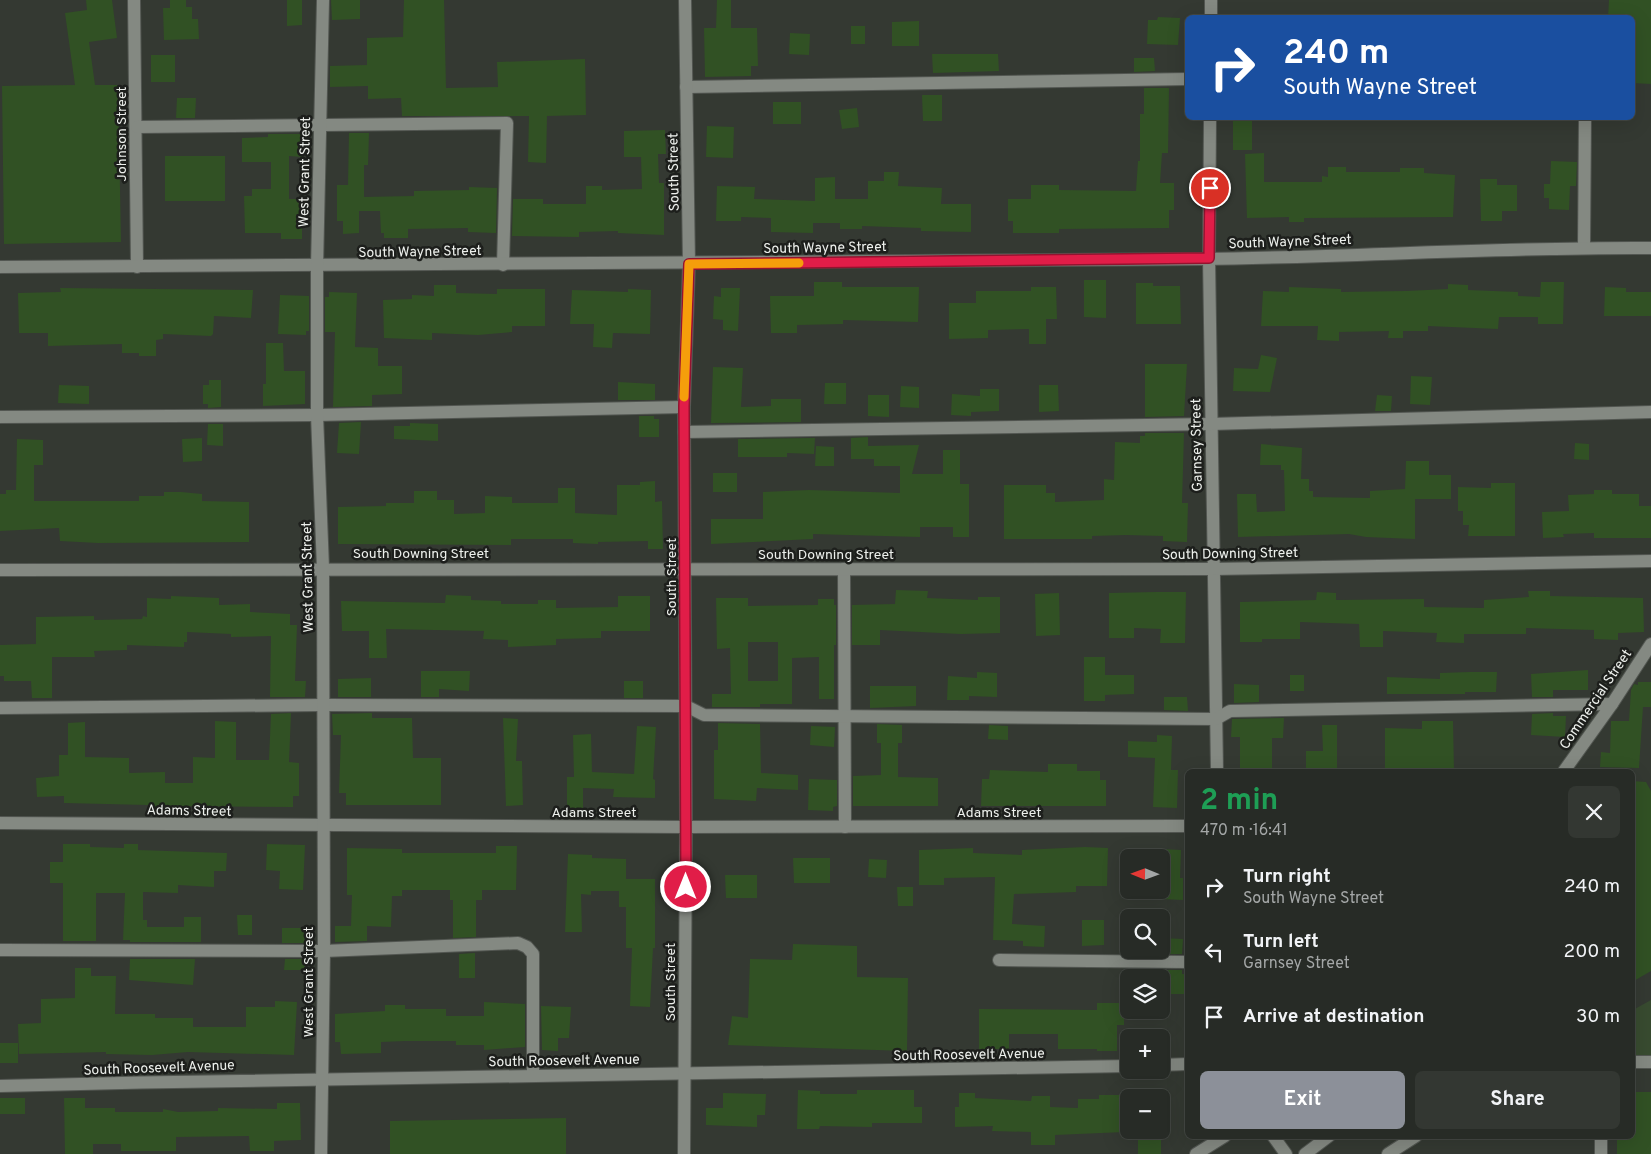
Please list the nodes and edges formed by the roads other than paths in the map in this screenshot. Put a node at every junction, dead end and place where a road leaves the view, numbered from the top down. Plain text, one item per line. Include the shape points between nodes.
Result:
1 (134, 0) edge
2 (322, 0) edge
3 (685, 0) edge
4 (1211, 0) edge
5 (1211, 15) edge
6 (1185, 80) edge
7 (686, 87) junction
8 (1210, 120) edge
9 (1585, 120) edge
10 (320, 125) junction
11 (137, 127) junction
12 (1584, 248) junction
13 (1651, 248) edge
14 (1209, 258) junction
15 (689, 264) junction
16 (504, 265) junction
17 (0, 267) edge
18 (137, 267) junction
19 (317, 267) junction
20 (684, 406) junction
21 (1651, 412) edge
22 (317, 415) junction
23 (0, 417) edge
24 (1211, 424) junction
25 (684, 432) junction
26 (1651, 561) edge
27 (322, 568) junction
28 (686, 569) junction
29 (844, 569) junction
30 (1212, 569) junction
31 (0, 570) edge
32 (1651, 644) edge
33 (1612, 704) junction
34 (322, 705) junction
35 (686, 706) junction
36 (0, 708) edge
37 (845, 716) junction
38 (1216, 719) junction
39 (1217, 769) edge
40 (1565, 769) edge
41 (0, 823) edge
42 (323, 826) junction
43 (1185, 826) edge
44 (686, 827) junction
45 (845, 827) junction
46 (0, 950) edge
47 (324, 951) junction
48 (999, 960) dead end
49 (1185, 962) edge
50 (1635, 1062) edge
51 (1651, 1062) edge
52 (1185, 1064) edge
53 (1170, 1065) edge
54 (1120, 1066) edge
55 (684, 1074) junction
56 (533, 1075) junction
57 (322, 1077) junction
58 (0, 1086) edge
59 (1221, 1139) edge
60 (1275, 1139) edge
61 (1325, 1139) edge
62 (1411, 1139) edge
63 (1601, 1139) edge
64 (321, 1154) edge
65 (684, 1154) edge
66 (1196, 1154) edge
67 (1286, 1154) edge
68 (1305, 1154) edge
69 (1388, 1154) edge
70 (1601, 1154) edge

1 - 11 street, Johnson Street
2 - 10 street, West Grant Street
3 - 7 street, South Street
4 - 5 street
6 - 7 street
7 - 15 street, South Street
8 - 14 street, Garnsey Street
9 - 12 street
10 - 11 street
10 - 16 street via 506,123
10 - 19 street, West Grant Street
11 - 18 street, Johnson Street
12 - 13 street, South Wayne Street
12 - 14 street, South Wayne Street
14 - 15 street, South Wayne Street
14 - 24 street, Garnsey Street
15 - 16 street, South Wayne Street
15 - 20 street, South Street
16 - 19 street, South Wayne Street
17 - 18 street, South Wayne Street
18 - 19 street, South Wayne Street
19 - 22 street, West Grant Street
20 - 22 street
20 - 25 street, South Street
21 - 24 street
22 - 23 street
22 - 27 street, West Grant Street
24 - 25 street
24 - 30 street, Garnsey Street
25 - 28 street, South Street
26 - 30 street, South Downing Street
27 - 28 street, South Downing Street
27 - 31 street, South Downing Street
27 - 34 street, West Grant Street
28 - 29 street, South Downing Street
28 - 35 street, South Street
29 - 30 street, South Downing Street
29 - 37 street
30 - 38 street, Garnsey Street
32 - 33 street, Commercial Street
33 - 38 street via 1230,711
33 - 40 street, Commercial Street
34 - 35 street
34 - 36 street
34 - 42 street, West Grant Street
35 - 37 street via 704,716
35 - 44 street, South Street
37 - 38 street
37 - 45 street
38 - 39 street, Garnsey Street
41 - 42 street, Adams Street
42 - 44 street, Adams Street
42 - 47 street, West Grant Street
43 - 45 street, Adams Street
44 - 45 street, Adams Street
44 - 55 street, South Street
46 - 47 street
47 - 56 street via 518,943 527,947 533,954
47 - 57 street, West Grant Street
48 - 49 street
50 - 51 street
52 - 53 street
54 - 55 street, South Roosevelt Avenue
55 - 56 street, South Roosevelt Avenue
55 - 65 street, South Street
56 - 57 street, South Roosevelt Avenue
57 - 58 street, South Roosevelt Avenue
57 - 64 street, West Grant Street
59 - 66 street
60 - 67 street
61 - 68 street
62 - 69 street
63 - 70 street

